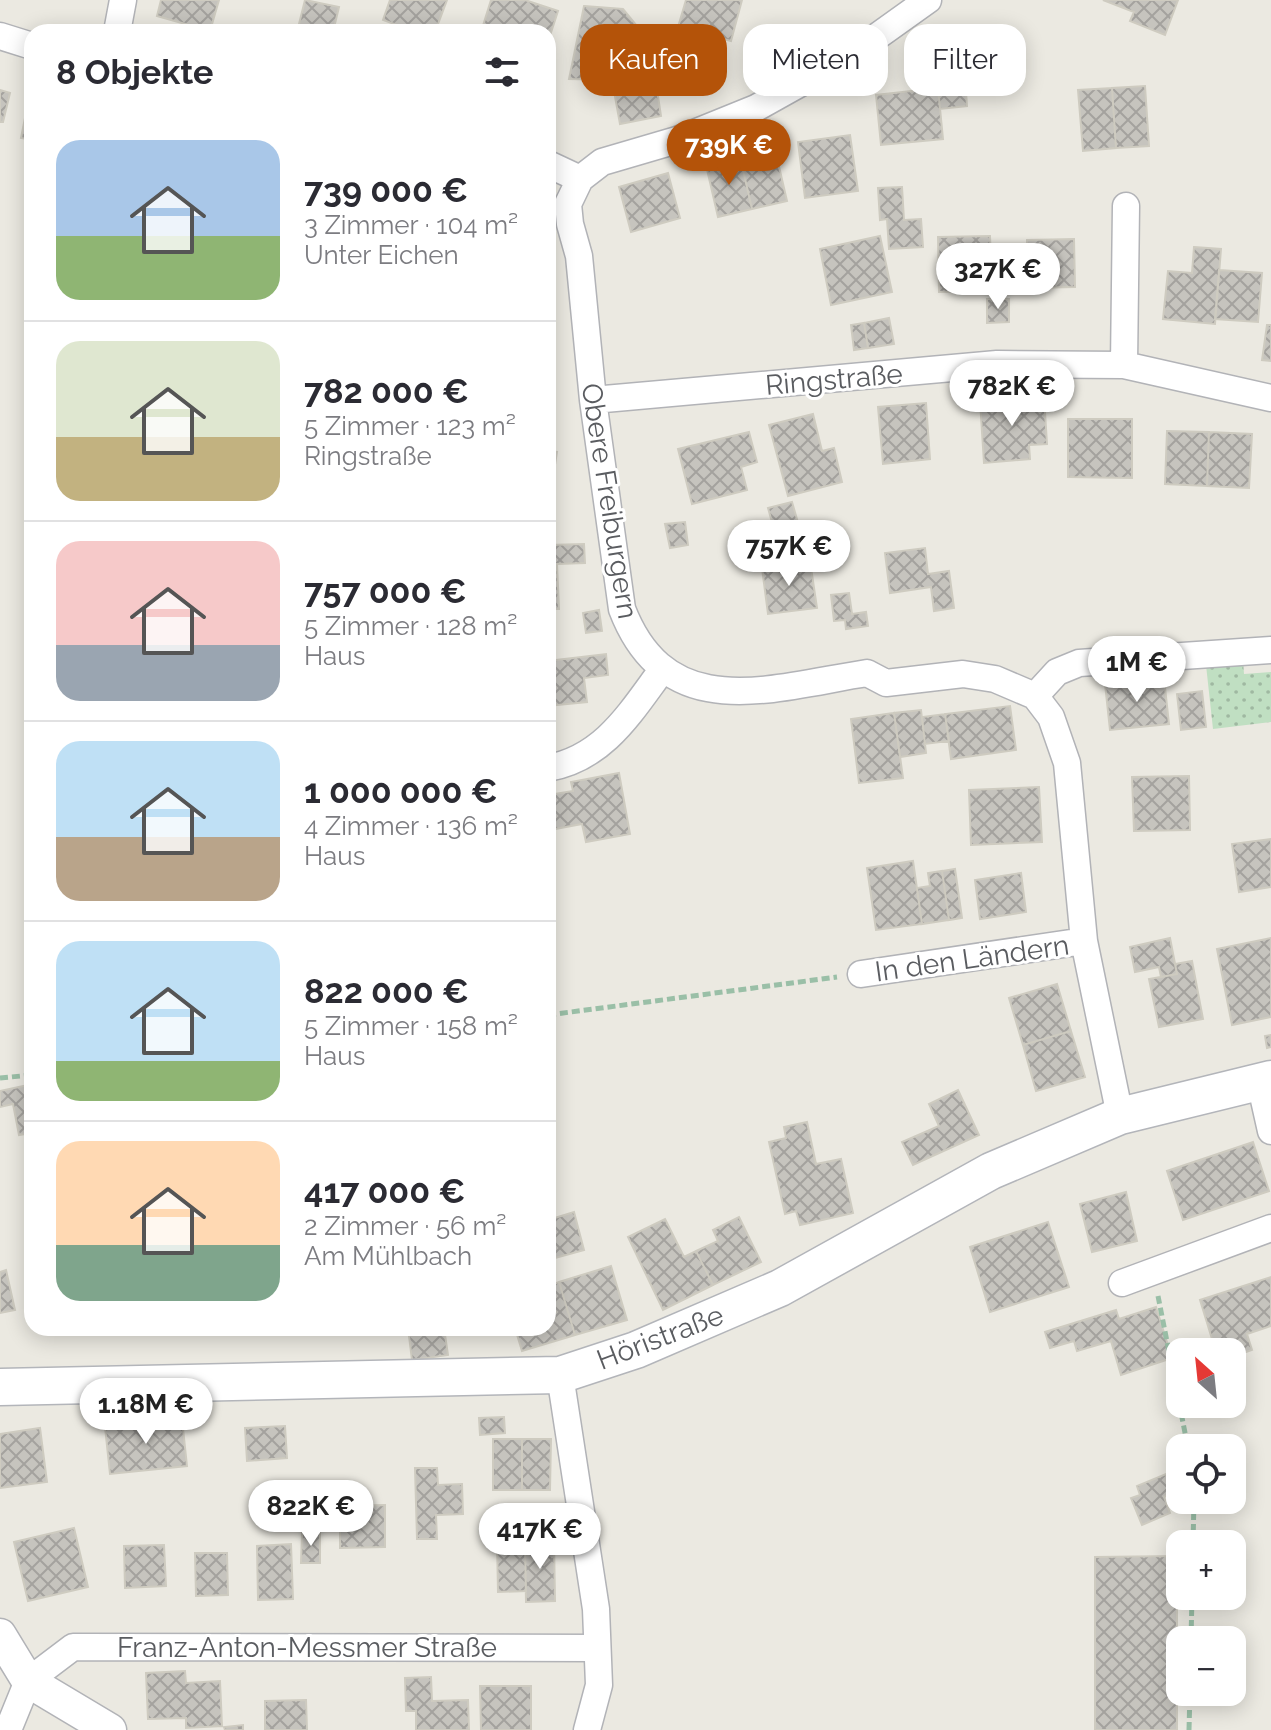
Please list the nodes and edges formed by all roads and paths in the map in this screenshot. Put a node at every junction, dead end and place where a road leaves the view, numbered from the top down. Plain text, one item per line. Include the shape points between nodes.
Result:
1 (123, 0) edge
2 (928, 0) edge
3 (118, 24) edge
4 (0, 36) edge
5 (24, 44) edge
6 (556, 168) edge
7 (580, 179) junction
8 (1126, 206) dead end
9 (1124, 365) junction
10 (1271, 398) edge
11 (593, 400) junction
12 (1271, 650) edge
13 (662, 670) junction
14 (1035, 696) junction
15 (556, 766) edge
16 (1084, 941) junction
17 (861, 974) joint
18 (556, 1014) edge
19 (24, 1076) edge
20 (0, 1078) edge
21 (1266, 1081) edge
22 (1120, 1116) junction
23 (1271, 1131) edge
24 (1271, 1228) edge
25 (1154, 1273) junction
26 (1122, 1283) dead end
27 (560, 1375) junction
28 (0, 1387) edge
29 (1185, 1434) edge
30 (0, 1635) edge
31 (597, 1648) junction
32 (28, 1681) junction
33 (1190, 1706) edge
34 (8, 1730) edge
35 (110, 1730) edge
36 (587, 1730) edge
37 (1189, 1730) edge

1 - 3 street
2 - 7 street via 851,55 756,108 677,140 602,162
4 - 5 street
6 - 7 street
7 - 11 street, Obere Freiburgern via 568,204 579,256
8 - 9 street
9 - 10 street, Ringstraße
9 - 11 street, Ringstraße via 997,364
11 - 13 street, Obere Freiburgern via 622,609 631,632
12 - 14 street via 1079,663 1057,672
13 - 14 street, Obere Freiburgern via 711,691 738,693 867,673 886,683 963,674 995,679
13 - 15 street via 607,742
14 - 16 street via 1051,717 1067,763
16 - 17 street, In den Ländern
16 - 22 street
17 - 18 path
19 - 20 path
21 - 22 main road, Höristraße
21 - 23 street
22 - 27 main road, Höristraße via 991,1171 780,1288 636,1350
24 - 25 street
25 - 26 street
25 - 29 path
27 - 28 main road, Höristraße
27 - 31 street via 596,1609
30 - 32 street
31 - 32 street, Franz-Anton-Messmer Straße via 73,1647
31 - 36 street via 599,1685
32 - 34 street
32 - 35 street
33 - 37 path

